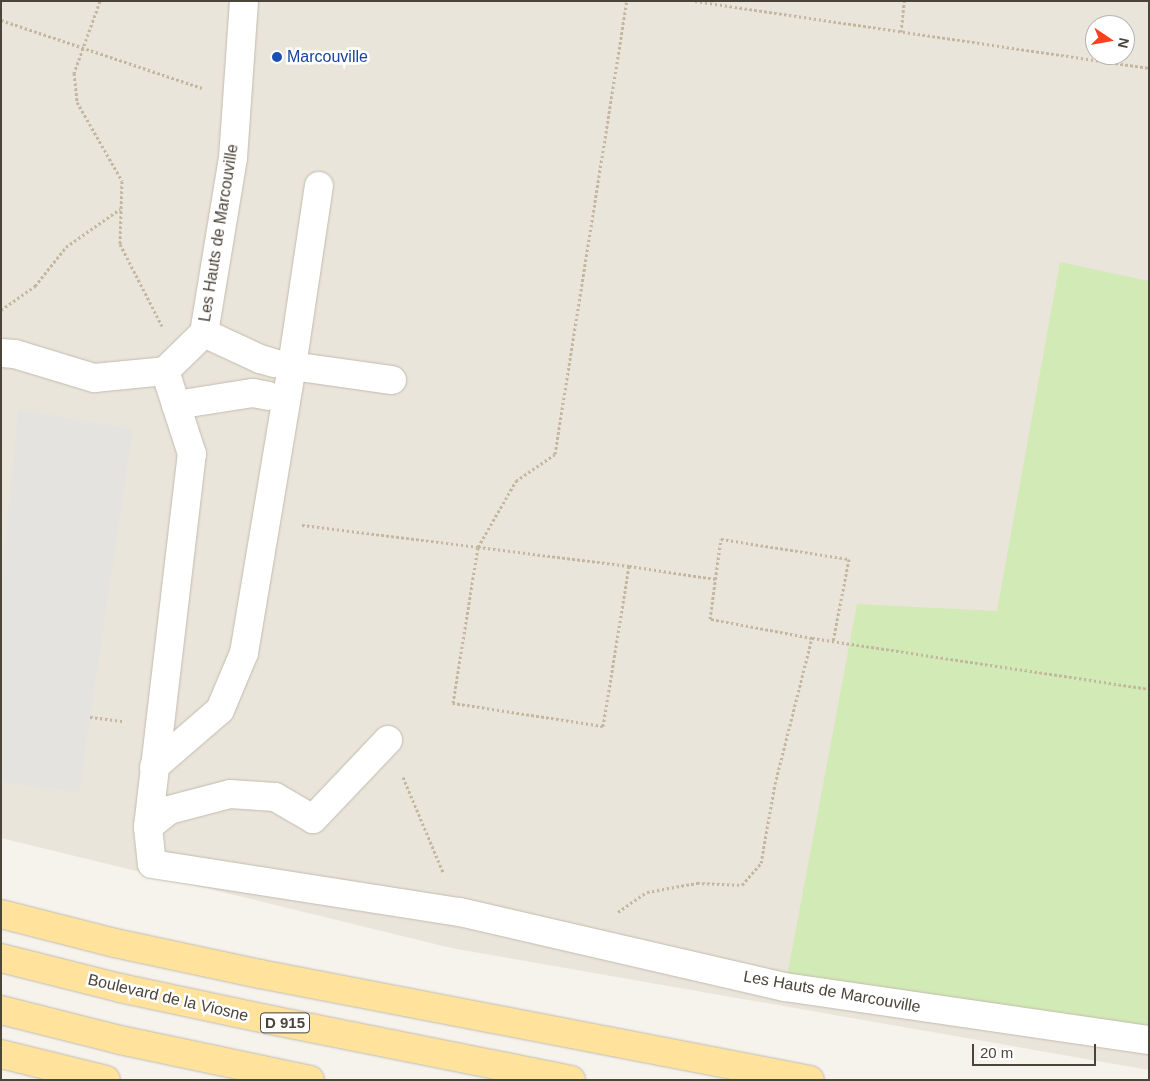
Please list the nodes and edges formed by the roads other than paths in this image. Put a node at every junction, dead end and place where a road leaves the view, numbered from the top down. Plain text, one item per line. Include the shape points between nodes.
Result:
1 (244, 1) edge
2 (319, 186) dead end
3 (204, 333) junction
4 (8, 353) edge
5 (172, 364) junction
6 (283, 364) junction
7 (392, 380) dead end
8 (268, 396) dead end
9 (176, 406) junction
10 (388, 740) road end
11 (154, 767) junction
12 (148, 828) junction
13 (1, 914) edge
14 (1, 958) edge
15 (1, 1010) edge
16 (1149, 1040) edge
17 (1, 1054) edge
18 (106, 1080) edge
19 (310, 1080) edge
20 (571, 1080) edge
21 (810, 1080) edge

1 - 3 street, Les Hauts de Marcouville via 232,158
2 - 6 street
3 - 5 street, Les Hauts de Marcouville
3 - 6 street
4 - 5 street via 94,378
5 - 9 street
6 - 7 street
6 - 11 street via 266,521 244,652 220,710
8 - 9 street via 253,393
9 - 11 street via 192,454
10 - 12 street via 312,819 276,797 230,794 169,810
11 - 12 street
12 - 16 street, Les Hauts de Marcouville via 152,864 460,912 790,988
13 - 21 main road via 115,943 260,974
14 - 20 main road, Boulevard de la Viosne / D 915 via 120,988
15 - 19 main road via 120,1040
17 - 18 main road

